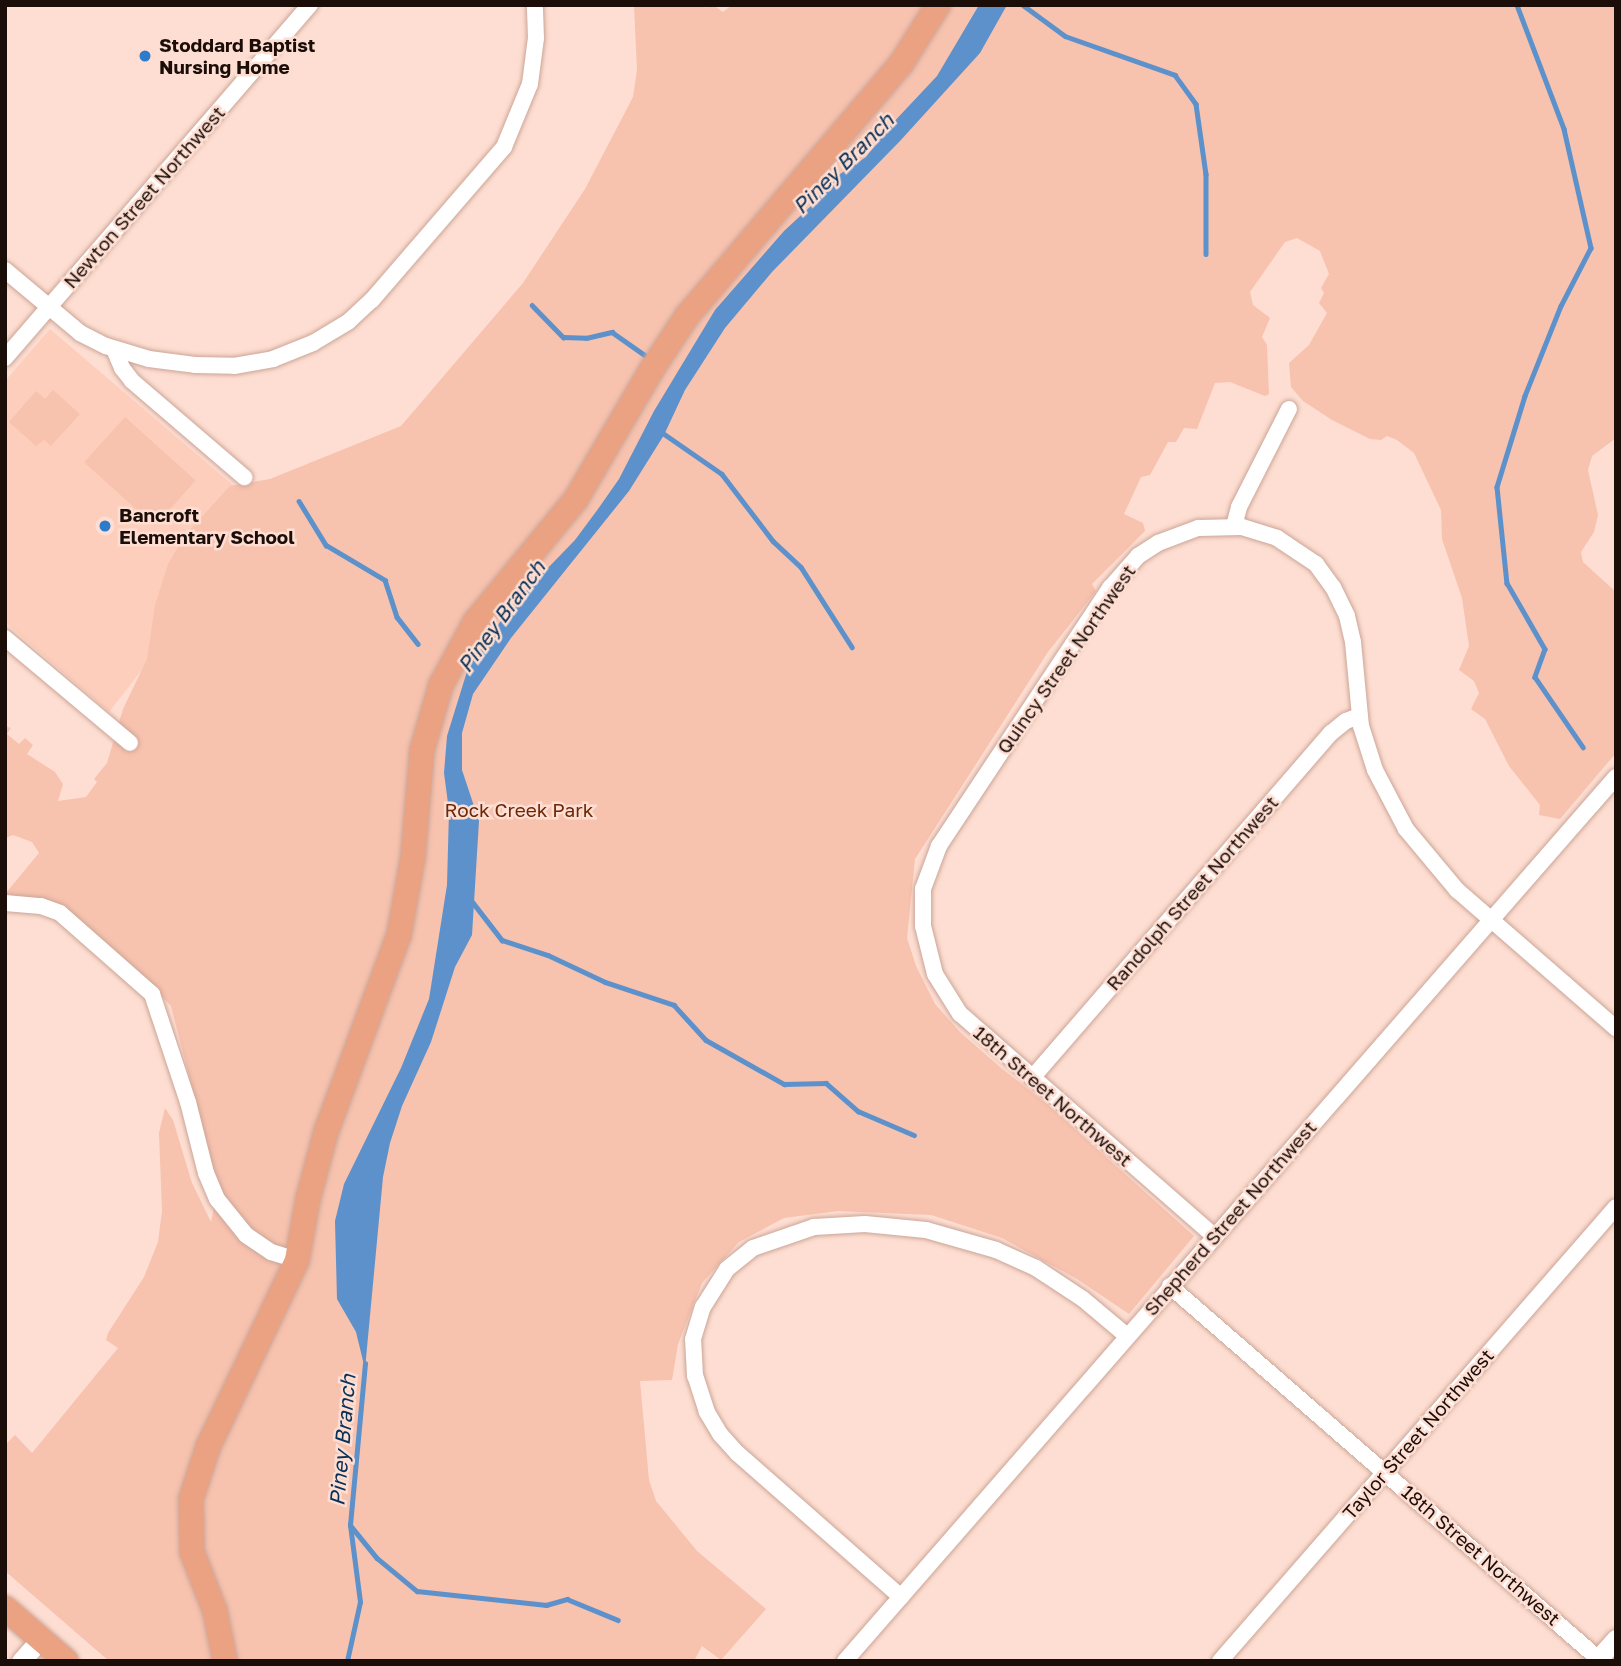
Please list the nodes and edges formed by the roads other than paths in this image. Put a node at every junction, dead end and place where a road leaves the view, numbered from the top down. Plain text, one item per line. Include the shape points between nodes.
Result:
1 (310, 5) edge
2 (535, 5) edge
3 (938, 5) edge
4 (5, 270) edge
5 (48, 308) junction
6 (114, 349) junction
7 (5, 358) edge
8 (1289, 409) dead end
9 (244, 477) dead end
10 (1234, 526) junction
11 (5, 638) edge
12 (1359, 716) junction
13 (130, 743) dead end
14 (1616, 776) edge
15 (5, 903) edge
16 (1491, 920) junction
17 (923, 933) joint
18 (1616, 1028) edge
19 (1032, 1078) junction
20 (1616, 1207) edge
21 (1214, 1236) junction
22 (297, 1260) junction
23 (1170, 1286) junction
24 (1127, 1336) junction
25 (1385, 1471) junction
26 (901, 1597) junction
27 (5, 1608) edge
28 (41, 1639) junction
29 (1616, 1639) edge
30 (1598, 1660) edge
31 (21, 1661) edge
32 (66, 1661) edge
33 (225, 1661) edge
34 (845, 1661) edge
35 (1220, 1661) edge

1 - 5 street, Newton Street Northwest
2 - 6 street via 530,84 507,141 398,272 354,317 305,347 244,365 186,365
3 - 22 main road via 895,71 694,307 576,499 489,603 453,659 424,737 412,867 399,935 323,1144
4 - 5 street
5 - 6 street via 80,333
5 - 7 street, Newton Street Northwest
6 - 9 street via 132,381
8 - 10 street via 1239,507
10 - 12 street, Quincy Street Northwest via 1287,543 1315,564 1333,587 1351,631
10 - 17 street, Quincy Street Northwest via 1204,527 1169,538 1139,556 1110,588 935,852 923,889
11 - 13 street
12 - 16 street, Quincy Street Northwest via 1375,770 1406,829 1442,875
12 - 19 street, Randolph Street Northwest via 1331,733
14 - 16 street, Shepherd Street Northwest
15 - 22 street via 41,906 60,914 152,994 217,1199 246,1236 271,1252
16 - 18 street, Quincy Street Northwest
16 - 21 street, Shepherd Street Northwest
17 - 19 street, 18th Street Northwest via 935,974 950,1001
19 - 21 street, 18th Street Northwest
20 - 25 street, Taylor Street Northwest
21 - 23 street, Shepherd Street Northwest
22 - 33 main road via 208,1447 191,1499 192,1552 215,1611
23 - 24 street, Shepherd Street Northwest
23 - 25 street, 18th Street Northwest
24 - 26 street, Shepherd Street Northwest
24 - 26 street via 1036,1268 996,1250 926,1230 865,1223 814,1227 753,1248 727,1269 703,1307 694,1339 695,1376 713,1423 737,1453
25 - 30 street, 18th Street Northwest
25 - 35 street, Taylor Street Northwest
26 - 34 street, Shepherd Street Northwest
27 - 28 main road
28 - 31 street
28 - 32 main road
29 - 30 street

